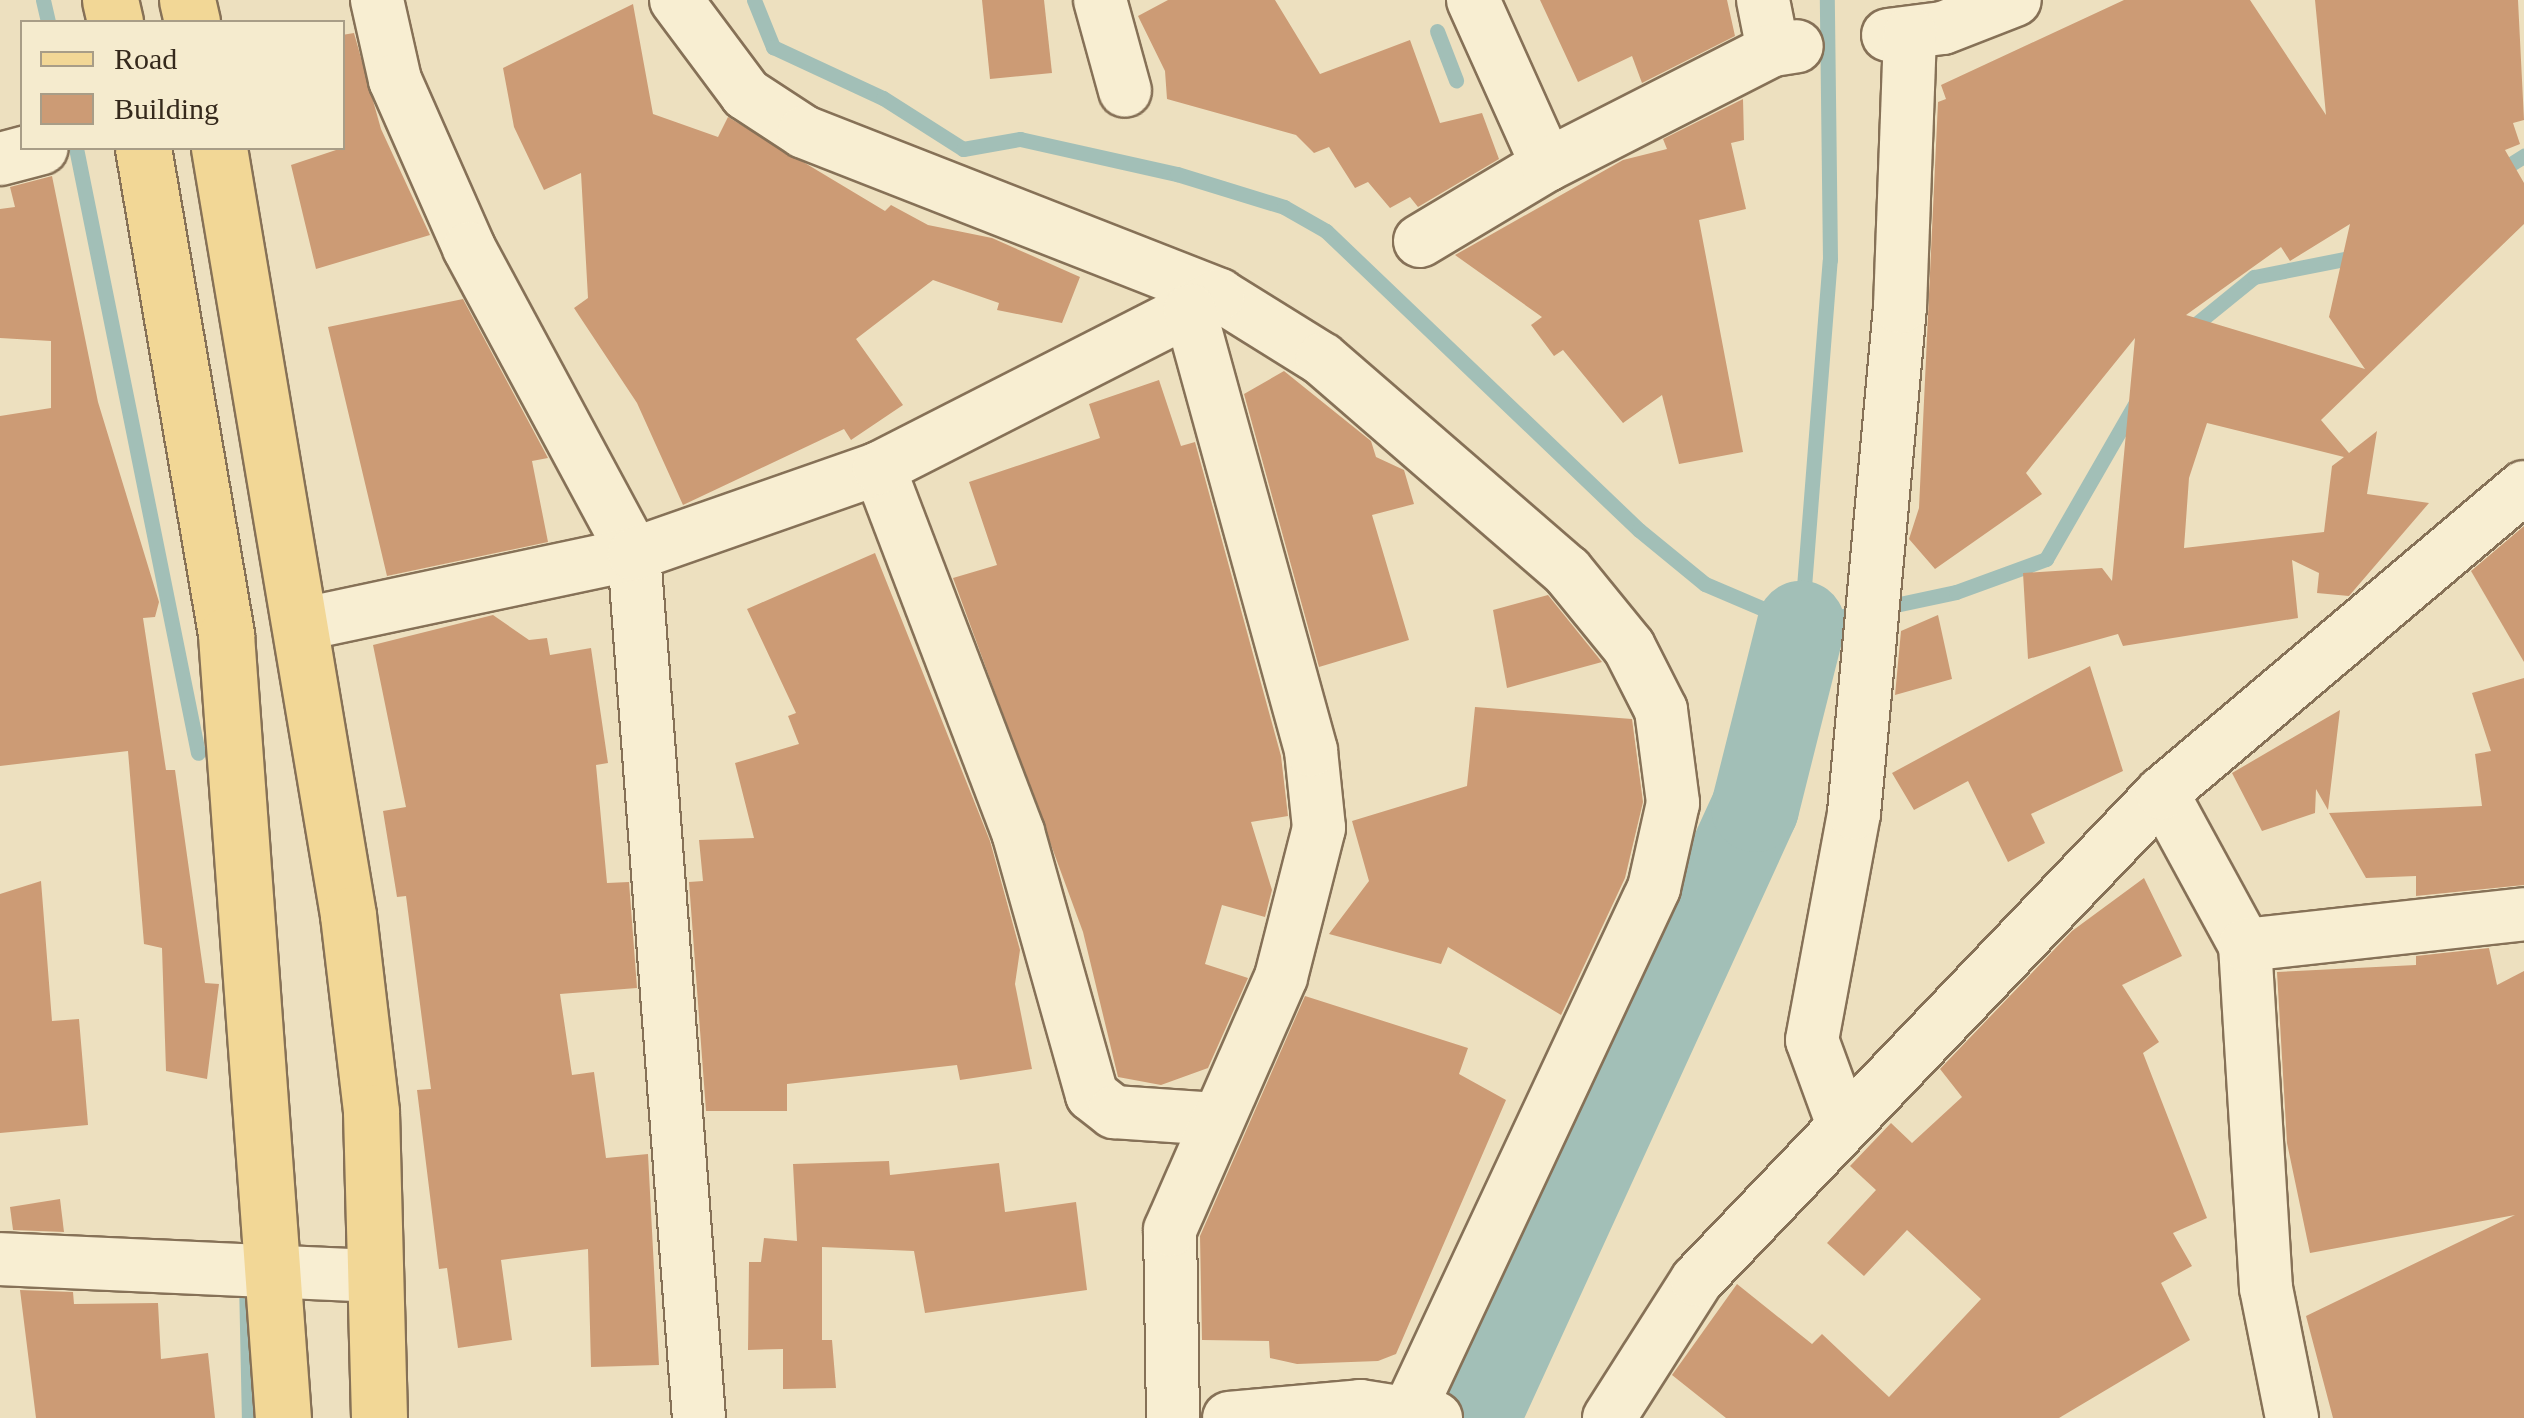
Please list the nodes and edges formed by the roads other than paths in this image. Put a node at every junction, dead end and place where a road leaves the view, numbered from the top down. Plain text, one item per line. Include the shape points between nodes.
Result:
1 (377, 0) edge
2 (676, 0) edge
3 (1100, 0) edge
4 (1473, 0) edge
5 (2015, 0) edge
6 (1918, 24) edge
7 (1778, 32) edge
8 (1125, 90) dead end
9 (34, 150) edge
10 (142, 150) edge
11 (219, 150) edge
12 (0, 158) edge
13 (1546, 165) junction
14 (1420, 241) dead end
15 (1204, 303) junction
16 (879, 468) junction
17 (2524, 488) edge
18 (634, 554) junction
19 (304, 624) junction
20 (2162, 793) junction
21 (2524, 914) edge
22 (2246, 945) junction
23 (1216, 1119) junction
24 (1842, 1122) junction
25 (0, 1259) edge
26 (276, 1267) junction
27 (374, 1276) junction
28 (1418, 1415) edge
29 (284, 1418) edge
30 (379, 1418) edge
31 (698, 1418) edge
32 (1172, 1418) edge
33 (1229, 1418) edge
34 (1609, 1418) edge
35 (2292, 1418) edge

1 - 18 street via 395,80 469,248
2 - 15 street via 746,94 804,132
3 - 8 street
4 - 13 street
5 - 6 street
6 - 24 street via 1900,308 1854,813 1812,1040
7 - 13 street
9 - 12 street
10 - 26 main road via 226,636
11 - 19 main road
13 - 14 street
15 - 16 street
15 - 23 street via 1311,750 1319,828 1287,960
15 - 28 street via 1322,359 1566,571 1629,647 1661,710 1672,803 1654,888
16 - 18 street
16 - 23 street via 1018,832 1092,1095 1114,1112
17 - 20 street
18 - 19 street
18 - 31 street
19 - 27 main road via 371,1112
20 - 22 street
20 - 24 street
21 - 22 street
22 - 35 street via 2266,1288
23 - 32 street via 1170,1230 1164,1304
24 - 34 street via 1697,1280
25 - 26 street
26 - 27 street
26 - 29 main road
27 - 30 main road
28 - 33 street

